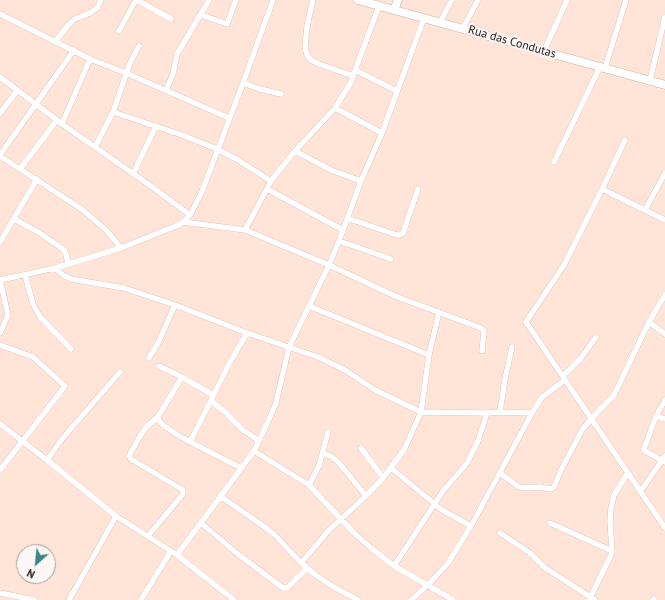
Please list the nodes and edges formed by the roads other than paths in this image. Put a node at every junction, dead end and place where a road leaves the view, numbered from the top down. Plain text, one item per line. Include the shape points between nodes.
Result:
1 (101, 0) edge
2 (136, 0) edge
3 (209, 0) edge
4 (236, 0) edge
5 (273, 0) edge
6 (313, 0) edge
7 (358, 0) edge
8 (398, 0) edge
9 (452, 0) edge
10 (478, 0) edge
11 (567, 0) edge
12 (626, 0) edge
13 (378, 6) junction
14 (394, 10) junction
15 (0, 14) edge
16 (201, 15) junction
17 (665, 17) edge
18 (424, 18) junction
19 (171, 19) dead end
20 (440, 22) junction
21 (463, 28) junction
22 (119, 31) dead end
23 (55, 42) junction
24 (139, 46) dead end
25 (74, 50) junction
26 (544, 51) junction
27 (90, 60) junction
28 (602, 67) junction
29 (126, 73) junction
30 (354, 74) junction
31 (0, 77) edge
32 (650, 80) junction
33 (243, 82) junction
34 (665, 85) edge
35 (166, 90) junction
36 (17, 91) junction
37 (397, 91) junction
38 (281, 94) dead end
39 (35, 104) junction
40 (335, 108) junction
41 (0, 112) edge
42 (113, 112) junction
43 (229, 118) junction
44 (57, 120) junction
45 (62, 124) junction
46 (156, 126) junction
47 (382, 133) junction
48 (625, 140) dead end
49 (95, 147) junction
50 (217, 149) junction
51 (295, 151) junction
52 (0, 155) edge
53 (554, 162) dead end
54 (20, 169) junction
55 (665, 173) edge
56 (133, 174) junction
57 (37, 179) junction
58 (271, 181) junction
59 (361, 181) junction
60 (267, 189) junction
61 (418, 189) dead end
62 (602, 189) junction
63 (645, 210) junction
64 (190, 215) junction
65 (347, 218) junction
66 (14, 220) junction
67 (665, 220) edge
68 (183, 222) junction
69 (245, 230) junction
70 (343, 230) junction
71 (0, 242) edge
72 (339, 242) junction
73 (121, 248) junction
74 (391, 259) dead end
75 (68, 264) junction
76 (329, 265) junction
77 (55, 268) junction
78 (25, 275) junction
79 (0, 280) edge
80 (665, 295) edge
81 (174, 304) junction
82 (309, 306) junction
83 (439, 312) junction
84 (649, 322) junction
85 (0, 333) edge
86 (247, 333) junction
87 (665, 334) edge
88 (596, 337) dead end
89 (0, 345) edge
90 (289, 347) junction
91 (512, 347) dead end
92 (71, 349) dead end
93 (482, 351) dead end
94 (429, 355) junction
95 (149, 358) dead end
96 (159, 366) dead end
97 (120, 372) dead end
98 (182, 377) junction
99 (564, 378) junction
100 (212, 398) junction
101 (665, 400) edge
102 (421, 412) junction
103 (500, 412) junction
104 (487, 413) junction
105 (532, 413) junction
106 (656, 416) junction
107 (157, 418) junction
108 (590, 418) junction
109 (665, 419) edge
110 (0, 424) edge
111 (328, 432) dead end
112 (259, 441) junction
113 (22, 442) junction
114 (190, 442) junction
115 (361, 448) dead end
116 (254, 452) junction
117 (323, 453) junction
118 (47, 460) junction
119 (664, 460) edge
120 (242, 468) junction
121 (391, 468) junction
122 (0, 470) edge
123 (500, 473) junction
124 (627, 474) junction
125 (383, 478) junction
126 (309, 485) junction
127 (640, 492) junction
128 (220, 496) junction
129 (366, 496) junction
130 (434, 504) junction
131 (116, 516) junction
132 (340, 519) junction
133 (201, 523) junction
134 (550, 523) dead end
135 (471, 526) junction
136 (665, 528) edge
137 (500, 533) dead end
138 (148, 536) junction
139 (171, 551) junction
140 (612, 551) junction
141 (177, 555) junction
142 (302, 563) junction
143 (394, 566) junction
144 (307, 568) junction
145 (427, 586) junction
146 (0, 593) edge
147 (591, 599) edge
148 (34, 600) edge
149 (69, 600) edge
150 (141, 600) edge
151 (234, 600) edge
152 (358, 600) edge
153 (411, 600) edge
154 (453, 600) edge

1 - 23 street via 97,8 90,13 75,18
2 - 19 street
2 - 22 street
3 - 16 street
4 - 16 street via 227,24
5 - 33 street
6 - 30 street via 307,26 307,55 319,64
7 - 13 street, Rua das Condutas
8 - 14 street
9 - 20 street
10 - 21 street
11 - 26 street
12 - 28 street
13 - 14 street, Rua das Condutas
13 - 30 street
14 - 18 street, Rua das Condutas
15 - 23 street
16 - 35 street via 178,54
17 - 32 street
18 - 20 street, Rua das Condutas
18 - 37 street
20 - 21 street, Rua das Condutas
21 - 26 street, Rua das Condutas
23 - 25 street
24 - 29 street
25 - 27 street
25 - 39 street
26 - 28 street, Rua das Condutas
27 - 29 street
27 - 45 street
28 - 32 street, Rua das Condutas
28 - 53 street
29 - 35 street
29 - 42 street
30 - 37 street
30 - 40 street
31 - 36 street
32 - 34 street, Rua das Condutas
33 - 38 street
33 - 43 street
35 - 43 street
36 - 39 street
36 - 41 street
37 - 47 street
39 - 44 street
39 - 52 street
40 - 47 street
40 - 51 street
42 - 46 street
42 - 49 street
43 - 50 street
44 - 45 street
44 - 54 street
45 - 49 street
46 - 50 street
46 - 56 street
47 - 59 street
48 - 62 street
49 - 56 street
50 - 58 street
50 - 64 street via 201,194
51 - 58 street
51 - 59 street via 331,170
52 - 54 street
54 - 57 street
55 - 63 street
56 - 64 street
57 - 66 street
57 - 73 street via 82,210 107,231
58 - 60 street
59 - 65 street
60 - 69 street
60 - 70 street
61 - 65 street via 403,233 400,235
62 - 63 street
62 - 99 street via 564,265 526,322
63 - 67 street
64 - 68 street
65 - 70 street
66 - 71 street
66 - 75 street via 63,249
68 - 69 street
68 - 73 street
69 - 76 street
70 - 72 street
72 - 74 street
72 - 76 street
73 - 75 street
75 - 77 street
76 - 82 street
76 - 83 street via 396,296
77 - 78 street
77 - 81 street via 71,279 124,288
78 - 79 street
78 - 92 street via 33,304 40,317
79 - 85 street via 8,315
80 - 84 street
81 - 86 street
81 - 95 street
82 - 90 street
82 - 94 street
83 - 93 street via 482,329
83 - 94 street
84 - 87 street
84 - 108 street via 614,395
86 - 90 street
86 - 100 street
88 - 99 street
89 - 113 street via 32,357 66,386
90 - 102 street via 345,370 375,390
90 - 112 street via 276,403
91 - 103 street
94 - 102 street
96 - 98 street
97 - 118 street
98 - 100 street
98 - 107 street
99 - 105 street via 542,397
99 - 108 street
100 - 112 street via 243,430
100 - 114 street
101 - 106 street
102 - 104 street
102 - 121 street via 404,450
103 - 104 street
103 - 105 street
104 - 130 street via 478,441 467,463
105 - 123 street
106 - 109 street
106 - 119 street via 644,449
107 - 114 street via 163,425
107 - 138 street via 146,428 129,456 184,492
108 - 123 street via 553,488 519,487
108 - 124 street
110 - 113 street
111 - 117 street
112 - 116 street
113 - 118 street
113 - 122 street
114 - 120 street
115 - 125 street
116 - 120 street
116 - 126 street
117 - 126 street
117 - 129 street via 339,463
118 - 131 street
119 - 127 street
120 - 128 street
121 - 125 street
121 - 130 street
123 - 135 street
124 - 127 street
124 - 140 street via 614,495 611,508
125 - 129 street
126 - 132 street
127 - 136 street
128 - 133 street
128 - 142 street via 270,532
129 - 132 street
130 - 135 street
130 - 143 street
131 - 138 street
131 - 149 street
132 - 142 street
132 - 143 street
133 - 141 street
133 - 144 street via 284,588
134 - 140 street
135 - 145 street via 448,563
137 - 147 street
138 - 139 street
139 - 141 street
139 - 150 street
140 - 147 street
141 - 151 street
142 - 144 street
143 - 145 street
144 - 152 street
145 - 153 street
145 - 154 street
146 - 148 street

